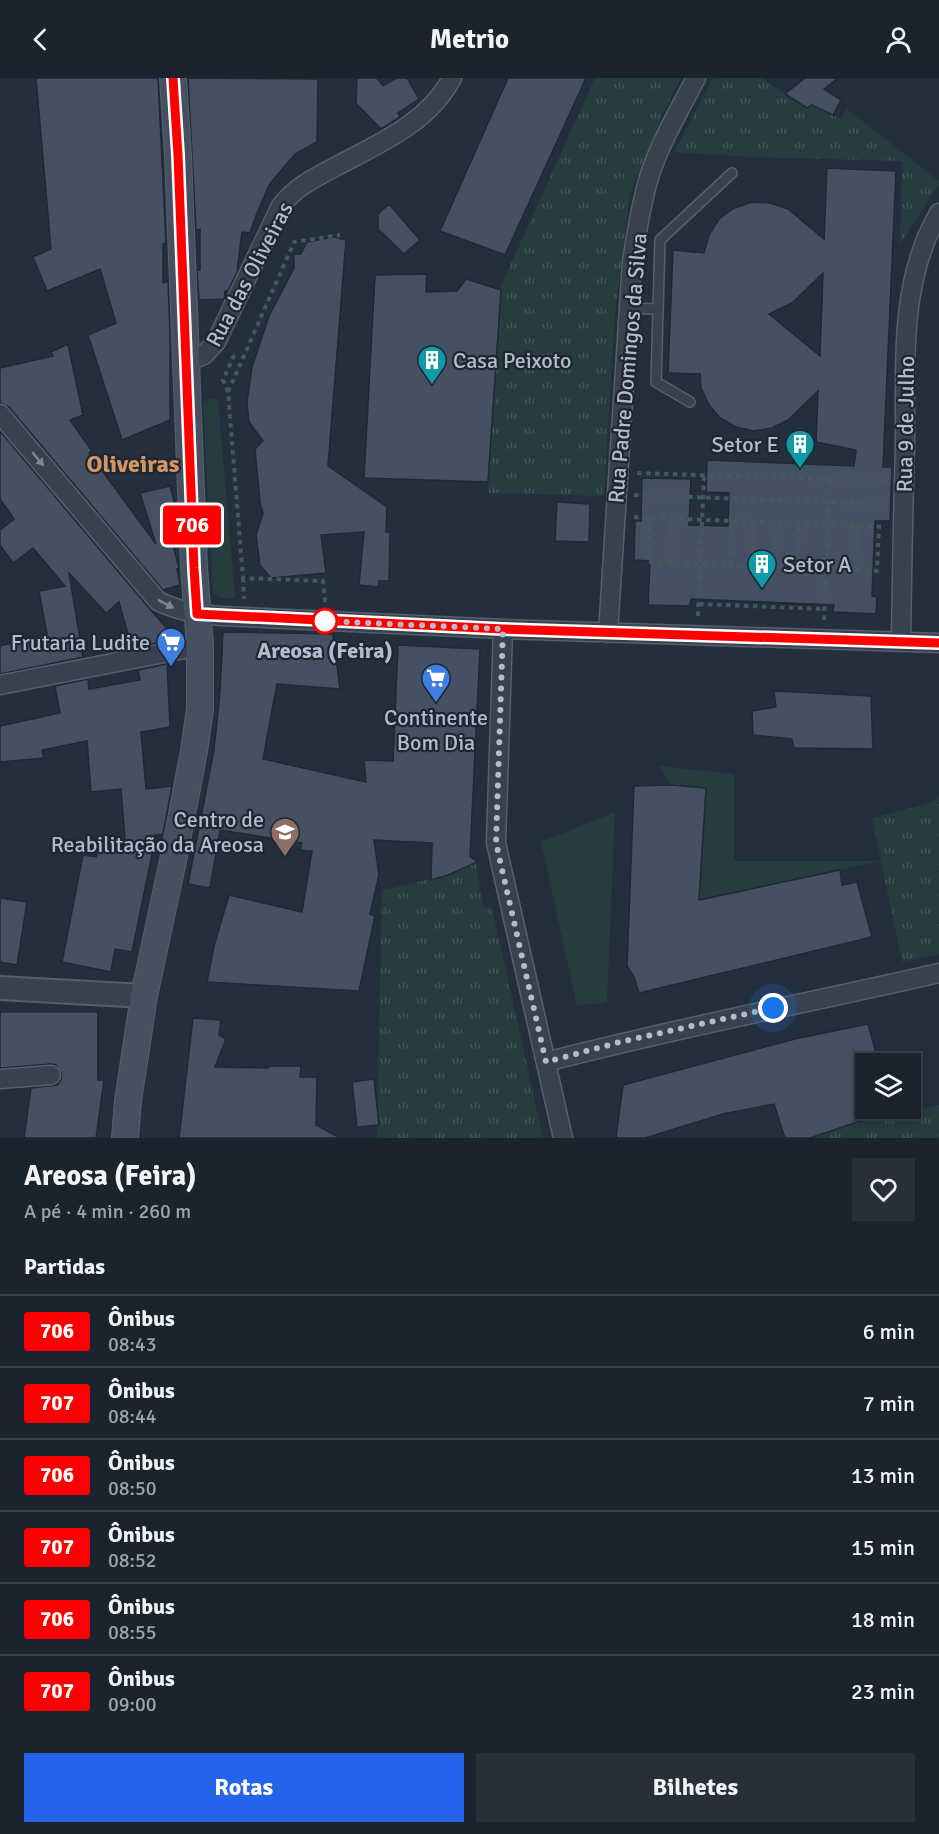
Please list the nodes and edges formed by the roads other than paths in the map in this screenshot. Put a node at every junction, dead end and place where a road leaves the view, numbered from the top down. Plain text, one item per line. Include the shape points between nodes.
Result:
1 (173, 78) edge
2 (452, 78) edge
3 (696, 78) edge
4 (732, 173) dead end
5 (939, 213) edge
6 (628, 308) junction
7 (657, 309) junction
8 (186, 362) junction
9 (690, 402) dead end
10 (0, 414) edge
11 (197, 614) junction
12 (503, 629) junction
13 (608, 633) junction
14 (901, 641) junction
15 (939, 643) edge
16 (200, 646) junction
17 (0, 685) edge
18 (939, 973) edge
19 (0, 988) edge
20 (144, 996) junction
21 (546, 1062) junction
22 (51, 1075) dead end
23 (0, 1079) edge
24 (125, 1138) edge
25 (563, 1138) edge

1 - 8 main road
2 - 8 street, Rua das Oliveiras via 443,96 410,125 289,195 216,342 204,356
3 - 6 street, Rua Padre Domingos da Silva via 651,173 637,231
4 - 7 lane via 660,240
5 - 14 street, Rua 9 de Julho via 917,263 907,320
6 - 7 lane
6 - 13 street, Rua Padre Domingos da Silva
7 - 9 lane via 656,382
8 - 11 main road
10 -> 11 street via 158,601
11 - 12 street
11 - 16 main road
12 - 13 street
12 - 21 street via 496,843
13 - 14 street
14 - 15 street
16 - 17 street
16 - 20 main road via 200,709 194,751
18 - 21 street via 620,1042
19 - 20 street
20 - 24 main road
21 - 25 street
22 - 23 street

